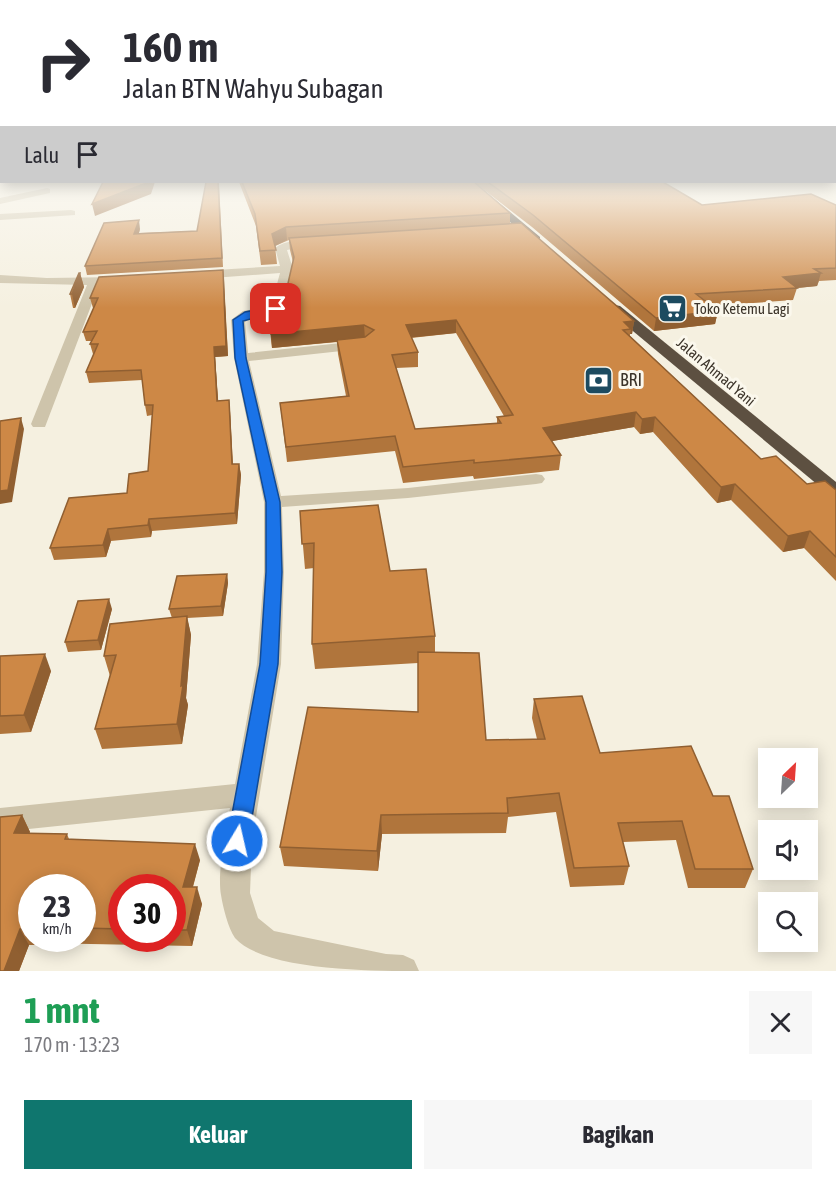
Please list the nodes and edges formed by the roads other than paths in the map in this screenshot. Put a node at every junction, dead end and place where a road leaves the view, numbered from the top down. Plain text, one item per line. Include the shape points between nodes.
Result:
1 (507, 217) edge
2 (324, 242) edge
3 (543, 245) edge
4 (287, 269) junction
5 (182, 277) edge
6 (0, 279) edge
7 (135, 280) edge
8 (94, 282) junction
9 (603, 299) edge
10 (365, 345) edge
11 (241, 358) junction
12 (39, 424) dead end
13 (536, 479) dead end
14 (836, 491) edge
15 (273, 502) junction
16 (245, 795) junction
17 (0, 820) edge
18 (403, 971) edge

1 - 3 highway
2 - 4 street via 283,246
4 - 5 street
4 - 11 street via 276,309 238,320
6 - 8 street
7 - 8 street
8 - 12 street
9 - 14 highway, Jalan Ahmad Yani
10 - 11 street
11 - 15 street
13 - 15 street
15 - 16 street via 269,664
16 - 17 street
16 - 18 street via 237,841 235,893 246,928 267,945

